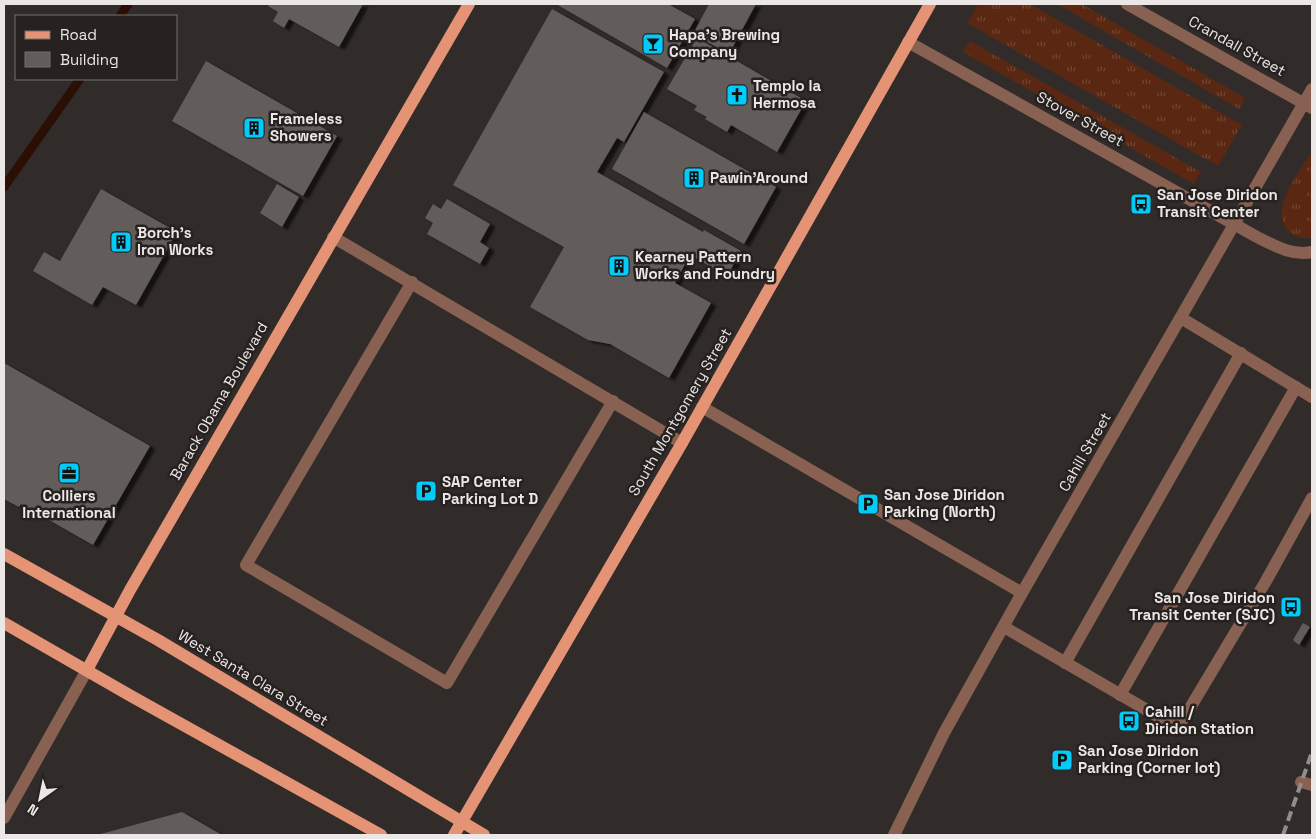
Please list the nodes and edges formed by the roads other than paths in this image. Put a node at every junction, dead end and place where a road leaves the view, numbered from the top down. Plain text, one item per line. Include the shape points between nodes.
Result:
1 (469, 4) edge
2 (930, 4) edge
3 (1127, 4) edge
4 (908, 42) junction
5 (1312, 89) edge
6 (1308, 105) edge
7 (1235, 224) junction
8 (333, 237) junction
9 (1312, 252) edge
10 (412, 282) junction
11 (1181, 318) junction
12 (1240, 353) junction
13 (1296, 387) junction
14 (1312, 397) edge
15 (613, 401) junction
16 (702, 407) junction
17 (682, 442) junction
18 (1312, 498) edge
19 (4, 554) edge
20 (1022, 593) junction
21 (116, 616) junction
22 (4, 623) edge
23 (1004, 627) junction
24 (1066, 663) junction
25 (87, 670) junction
26 (1120, 695) junction
27 (4, 818) edge
28 (462, 822) junction
29 (382, 835) edge
30 (454, 835) edge
31 (484, 835) edge
32 (894, 835) edge

1 - 8 main road, Barack Obama Boulevard
2 - 4 main road, South Montgomery Street
3 - 6 street, Crandall Street
4 - 7 street, Stover Street
4 - 16 main road, South Montgomery Street
5 - 6 street, Cahill Street
6 - 7 street, Cahill Street
7 - 9 street, Stover Street via 1280,248 1303,254
7 - 11 street, Cahill Street
8 - 10 street
8 - 21 main road, Barack Obama Boulevard
10 - 15 street
10 - 15 street via 246,565 448,684
11 - 12 street
11 - 20 street, Cahill Street
12 - 13 street
12 - 24 street
13 - 14 street
13 - 26 street
15 - 17 street
16 - 17 main road, South Montgomery Street
16 - 20 street
17 - 28 main road, South Montgomery Street
18 - 26 street via 1178,728
19 - 21 main road, West Santa Clara Street
20 - 23 street, Cahill Street
21 - 25 main road, Barack Obama Boulevard
21 - 28 main road, West Santa Clara Street
22 - 25 main road
23 - 24 street
23 - 32 street, Cahill Street via 944,733
24 - 26 street
25 - 27 street, Barack Obama Boulevard
25 - 29 main road
28 - 30 main road, South Montgomery Street
28 - 31 main road, West Santa Clara Street

